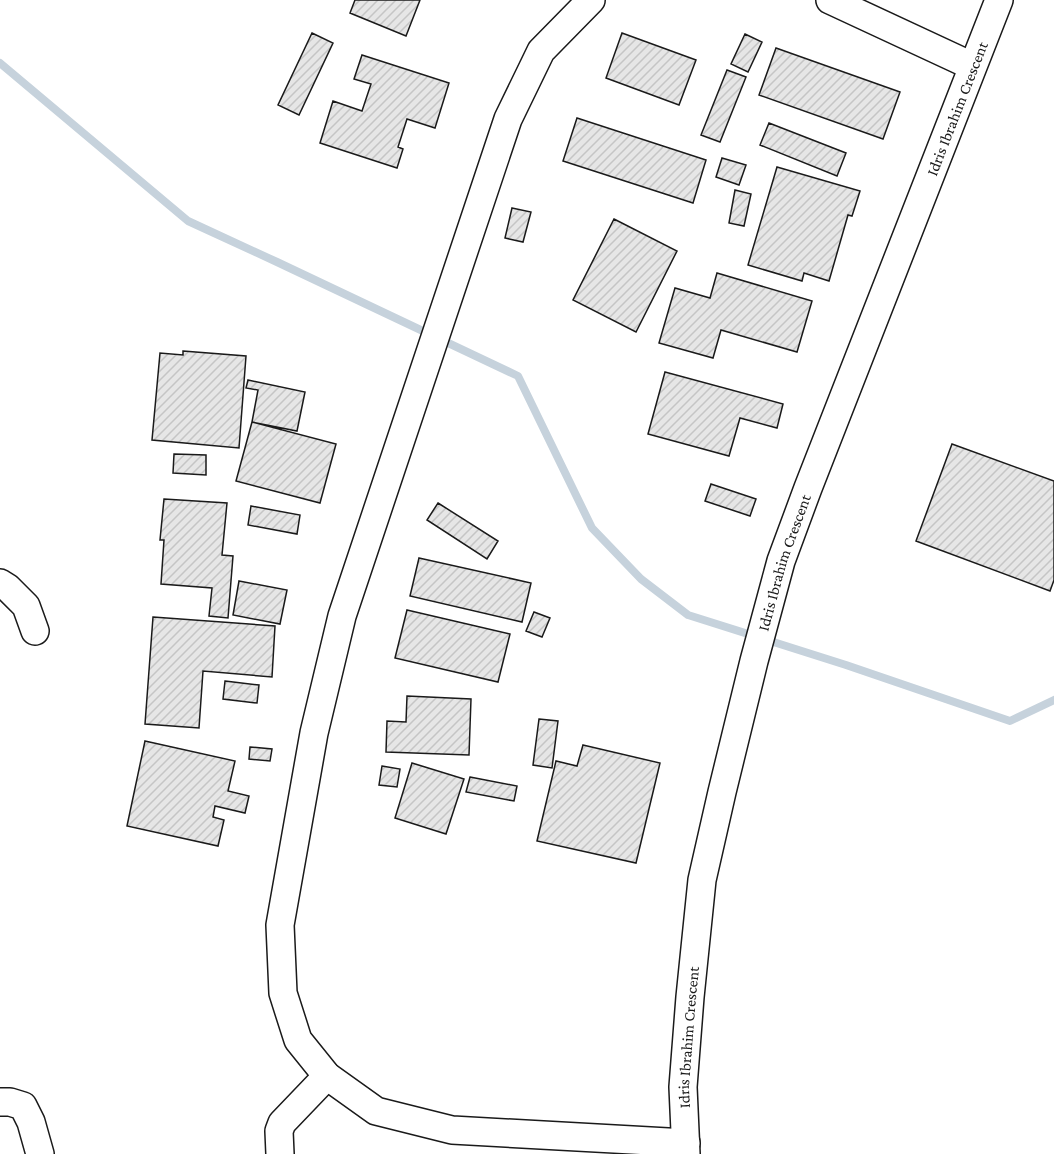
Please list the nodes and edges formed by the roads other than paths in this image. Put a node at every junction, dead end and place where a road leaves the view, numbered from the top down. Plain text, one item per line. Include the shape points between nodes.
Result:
1 (591, 0) edge
2 (830, 0) edge
3 (999, 0) edge
4 (972, 66) junction
5 (0, 583) edge
6 (35, 631) dead end
7 (327, 1076) junction
8 (0, 1102) edge
9 (686, 1149) edge
10 (40, 1154) edge
11 (280, 1154) edge

1 - 7 street via 541,51 508,119 342,616 314,733 280,925 283,993 298,1040
2 - 4 street
3 - 4 street, Idris Ibrahim Crescent
4 - 9 street, Idris Ibrahim Crescent via 781,561 754,661 702,880 683,1087
5 - 6 street via 26,606
7 - 9 street via 376,1111 452,1130
7 - 11 street via 282,1123
8 - 10 street via 23,1106 32,1122

